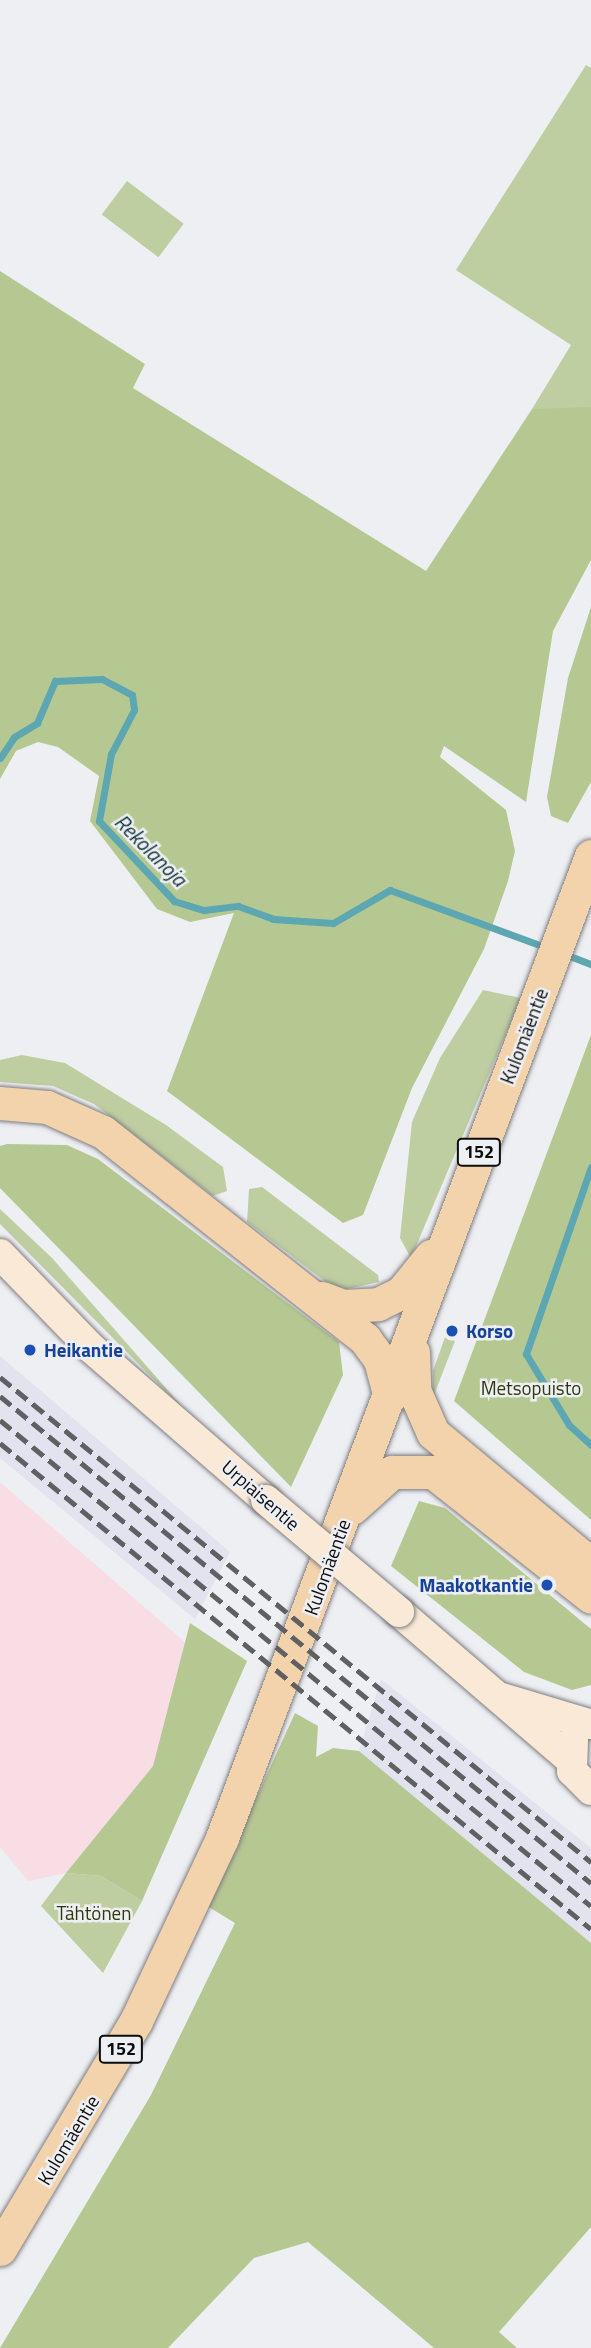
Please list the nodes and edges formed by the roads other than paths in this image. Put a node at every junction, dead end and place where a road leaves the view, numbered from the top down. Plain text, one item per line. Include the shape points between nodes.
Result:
1 (590, 858) edge
2 (3, 1105) edge
3 (449, 1228) junction
4 (0, 1254) edge
5 (0, 1283) edge
6 (316, 1296) junction
7 (414, 1332) junction
8 (91, 1348) junction
9 (390, 1397) junction
10 (347, 1512) junction
11 (591, 1564) edge
12 (591, 1597) edge
13 (496, 1696) junction
14 (590, 1723) edge
15 (569, 1758) junction
16 (591, 1790) edge
17 (0, 2249) edge

1 - 3 main road, Kulomäentie / 152
2 - 6 main road via 47,1107 103,1132
3 - 6 main road via 401,1293 362,1308
3 - 7 main road, Kulomäentie / 152
4 - 8 main road, Urpiaisentie
5 - 8 main road, Urpiaisentie
6 - 9 main road via 365,1339 380,1360
7 - 9 main road, Kulomäentie / 152
7 - 11 main road via 414,1390 433,1433
8 - 13 main road, Urpiaisentie, bridge
9 - 10 main road, Kulomäentie / 152
10 - 12 main road via 392,1472 433,1472
10 - 17 main road, Kulomäentie / 152 via 273,1713 173,1948 93,2099
13 - 14 main road, Urpiaisentie
13 - 15 main road, Urpiaisentie
14 - 15 main road, Urpiaisentie via 574,1740
15 - 16 main road, Urpiaisentie via 576,1779

